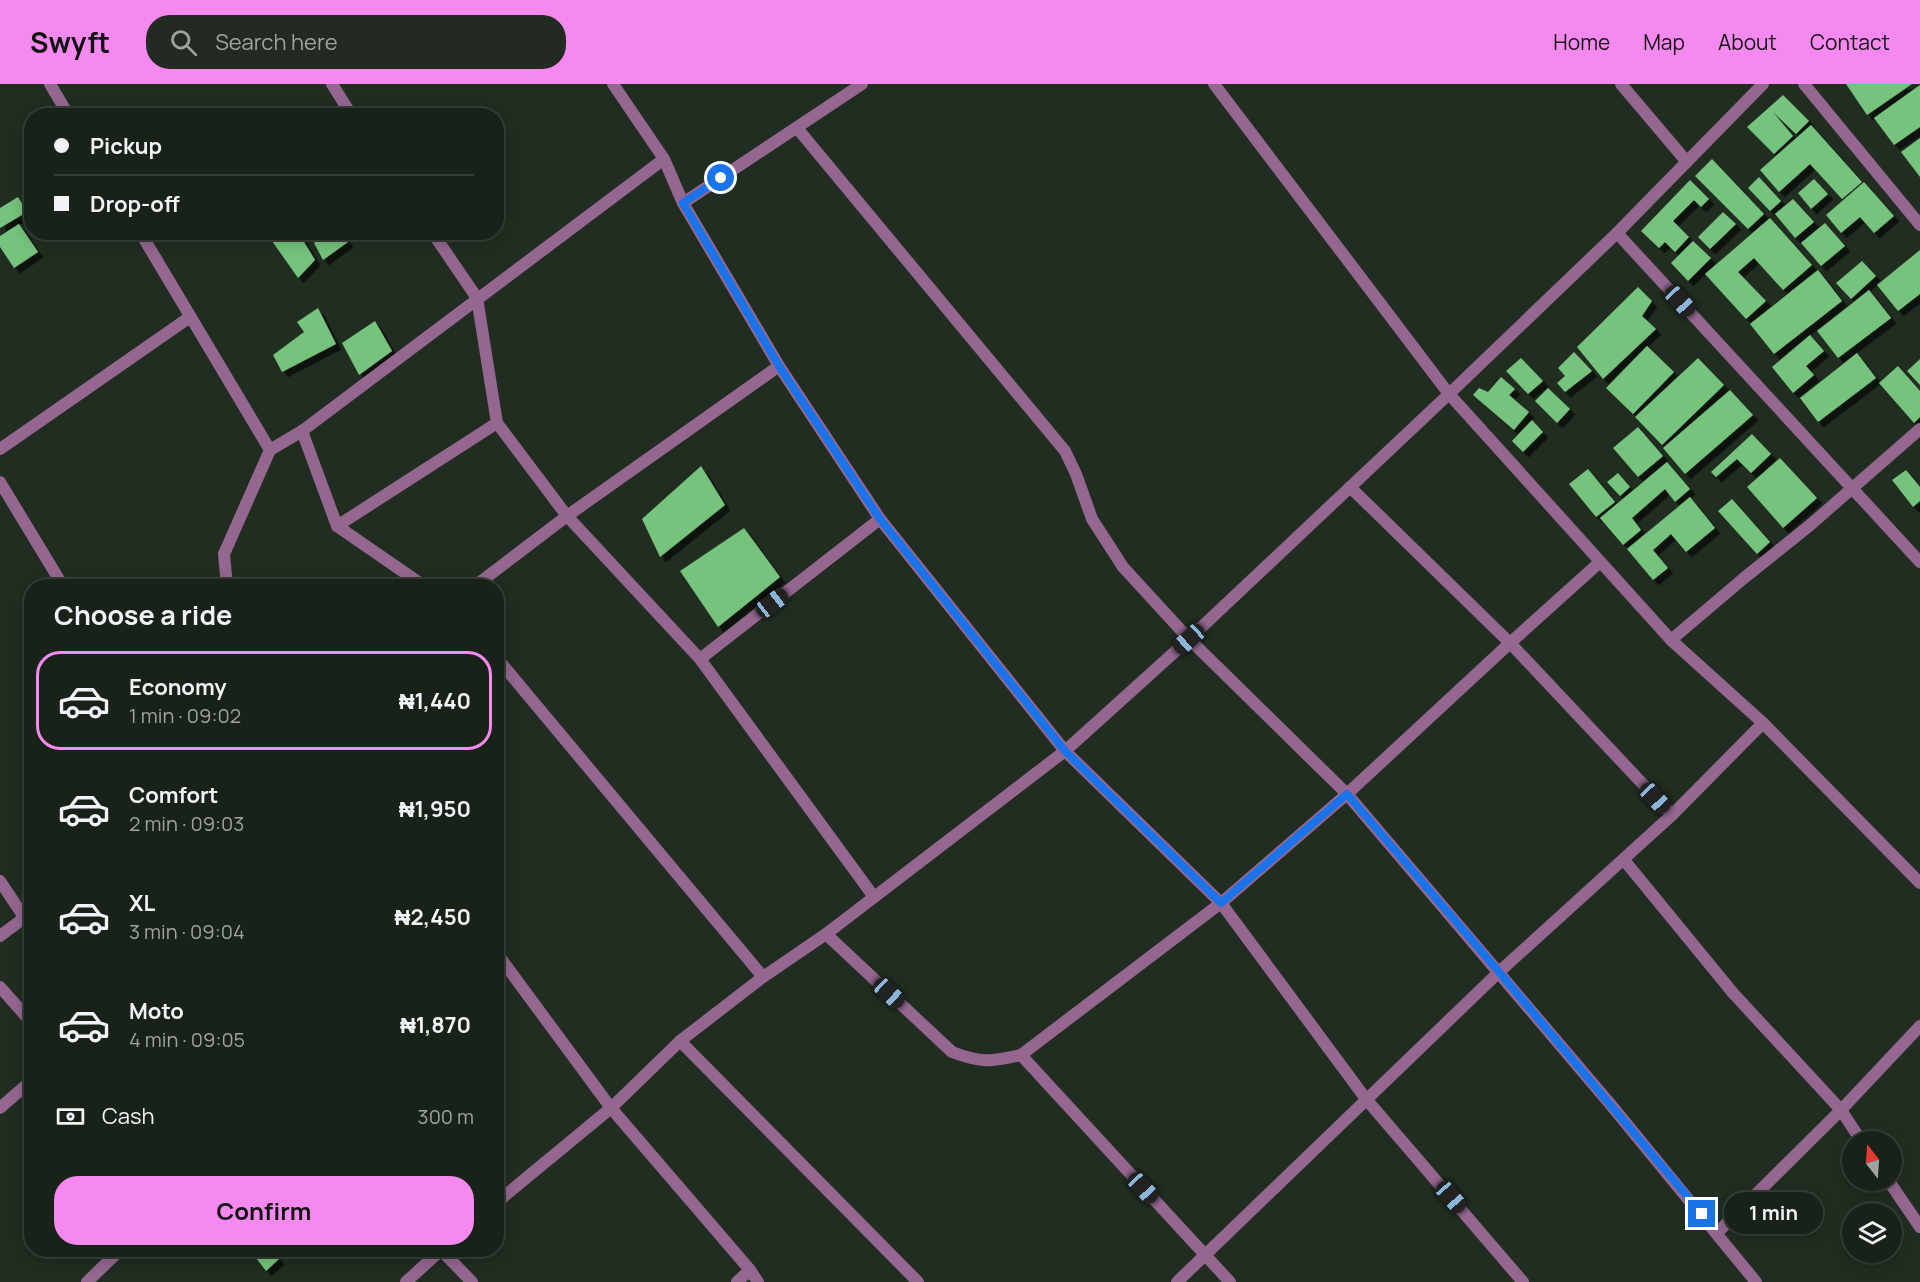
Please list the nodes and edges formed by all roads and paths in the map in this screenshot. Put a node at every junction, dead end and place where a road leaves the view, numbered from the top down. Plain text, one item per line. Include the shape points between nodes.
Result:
1 (50, 84) edge
2 (332, 84) edge
3 (613, 84) edge
4 (862, 84) edge
5 (1214, 84) edge
6 (1621, 84) edge
7 (1763, 84) edge
8 (1804, 84) edge
9 (64, 108) edge
10 (347, 108) edge
11 (797, 128) junction
12 (664, 159) junction
13 (1688, 162) junction
14 (683, 203) junction
15 (1920, 225) edge
16 (1617, 233) junction
17 (145, 240) edge
18 (437, 240) edge
19 (477, 298) junction
20 (190, 317) junction
21 (779, 366) junction
22 (1449, 394) junction
23 (497, 423) junction
24 (1920, 429) edge
25 (302, 431) junction
26 (0, 449) edge
27 (270, 450) junction
28 (0, 482) edge
29 (1350, 487) junction
30 (1853, 488) junction
31 (567, 516) junction
32 (880, 519) junction
33 (337, 526) junction
34 (1600, 562) junction
35 (1920, 562) edge
36 (59, 579) edge
37 (226, 579) edge
38 (414, 579) edge
39 (484, 579) edge
40 (1189, 639) junction
41 (1671, 640) junction
42 (1510, 643) junction
43 (700, 659) junction
44 (504, 667) edge
45 (1763, 723) junction
46 (1065, 751) junction
47 (1347, 794) junction
48 (1672, 815) junction
49 (1624, 860) junction
50 (0, 881) edge
51 (1920, 883) edge
52 (874, 897) junction
53 (1221, 903) junction
54 (24, 909) edge
55 (24, 917) edge
56 (826, 934) junction
57 (0, 936) edge
58 (504, 963) edge
59 (1499, 972) junction
60 (763, 977) junction
61 (0, 987) edge
62 (24, 1014) edge
63 (1920, 1026) edge
64 (680, 1041) junction
65 (1021, 1055) junction
66 (24, 1087) edge
67 (1366, 1099) junction
68 (0, 1108) edge
69 (611, 1108) junction
70 (1840, 1110) junction
71 (1854, 1131) edge
72 (1895, 1191) edge
73 (504, 1196) edge
74 (1920, 1227) edge
75 (1717, 1233) junction
76 (1204, 1254) junction
77 (113, 1257) edge
78 (433, 1257) edge
79 (448, 1257) edge
80 (750, 1270) junction
81 (87, 1282) edge
82 (406, 1282) edge
83 (472, 1282) edge
84 (737, 1282) edge
85 (758, 1282) edge
86 (918, 1282) edge
87 (1177, 1282) edge
88 (1230, 1282) edge
89 (1522, 1282) edge
90 (1756, 1282) edge

1 - 9 street
2 - 10 street
3 - 12 street
4 - 11 street
5 - 22 street
6 - 13 street
7 - 13 street
8 - 15 street
11 - 14 street
11 - 40 street via 1065,451 1092,519 1123,567
12 - 14 street
12 - 19 street
13 - 16 street
14 - 21 street
16 - 22 street
16 - 30 street
17 - 20 street
18 - 19 street
19 - 23 street
19 - 25 street
20 - 26 street
20 - 27 street
21 - 31 street
21 - 32 street
22 - 29 street
22 - 34 street
23 - 31 street
23 - 33 street
24 - 30 street
25 - 27 street
25 - 33 street
27 - 37 street via 224,554
28 - 36 street
29 - 40 street
29 - 42 street
30 - 35 street
30 - 41 street
31 - 39 street
31 - 43 street
32 - 43 street
32 - 46 street
33 - 38 street
34 - 41 street
34 - 42 street
40 - 46 street
40 - 47 street
41 - 45 street
42 - 47 street
42 - 48 street
43 - 52 street
44 - 60 street
45 - 48 street
45 - 51 street
46 - 52 street
46 - 53 street
47 - 53 street
47 - 59 street
48 - 49 street
49 - 59 street
49 - 70 street via 1733,993
50 - 54 street
52 - 56 street
53 - 65 street
53 - 67 street
55 - 57 street
56 - 60 street
56 - 65 street via 952,1052 992,1062
58 - 69 street
59 - 67 street
59 - 75 street
60 - 64 street
61 - 62 street
63 - 70 street
64 - 69 street
64 - 86 street
65 - 76 street
66 - 68 street
67 - 76 street
67 - 89 street
69 - 73 street
69 - 80 street
70 - 71 street
70 - 75 street
72 - 74 street
75 - 90 street
76 - 87 street
76 - 88 street
77 - 81 street
78 - 82 street
79 - 83 street
80 - 84 street
80 - 85 street

